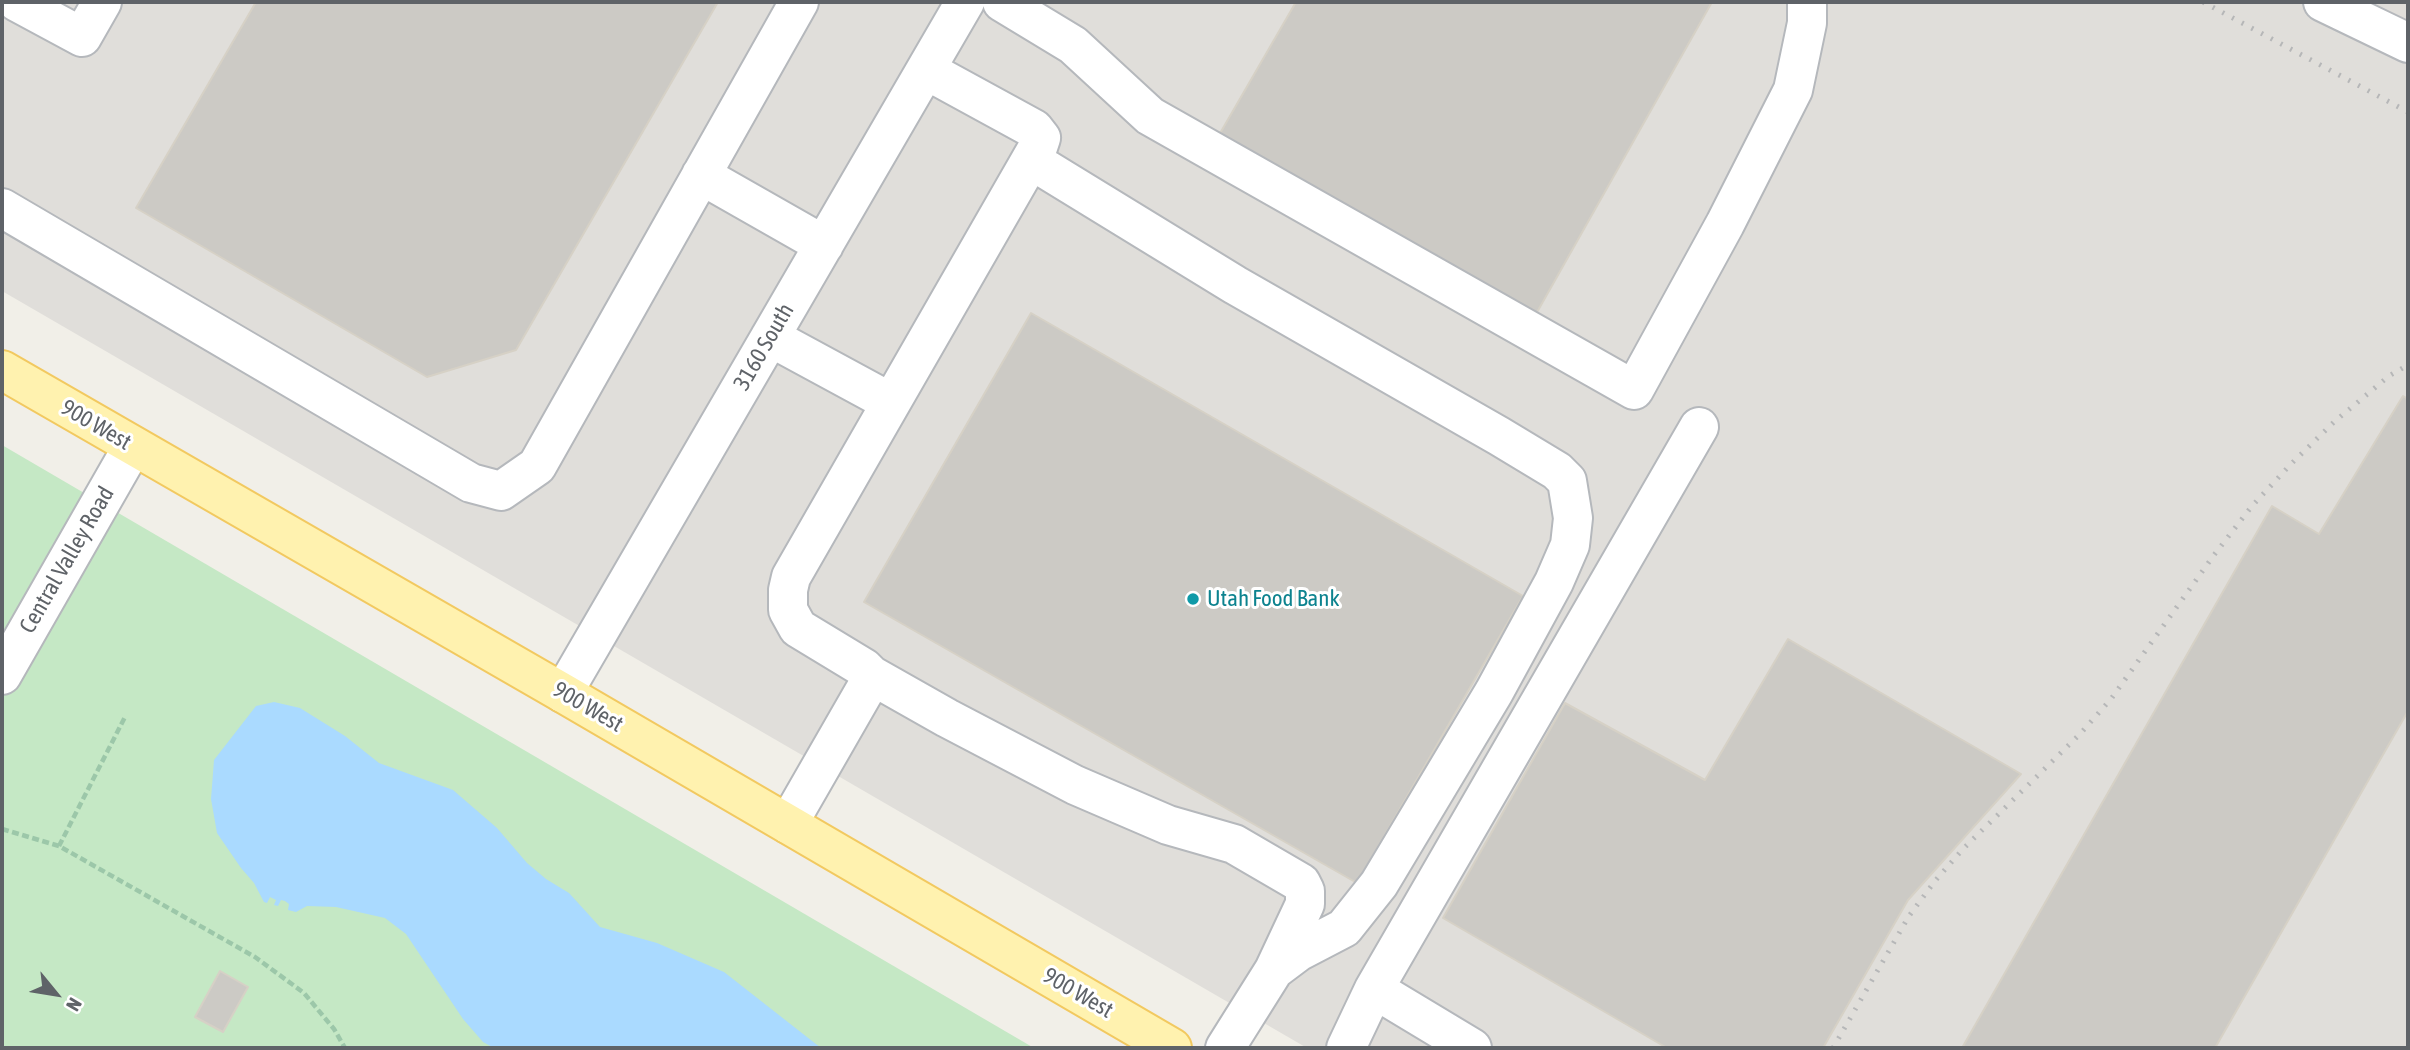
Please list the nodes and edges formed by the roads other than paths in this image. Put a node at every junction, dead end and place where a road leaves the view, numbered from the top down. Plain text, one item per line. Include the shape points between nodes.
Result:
1 (16, 2) edge
2 (102, 2) edge
3 (799, 2) edge
4 (965, 2) edge
5 (1002, 2) edge
6 (1807, 2) edge
7 (2323, 2) edge
8 (2, 25) edge
9 (2408, 43) edge
10 (926, 70) junction
11 (1031, 160) junction
12 (701, 175) junction
13 (2, 208) edge
14 (824, 245) junction
15 (770, 337) junction
16 (2, 370) edge
17 (890, 402) junction
18 (1699, 427) dead end
19 (133, 446) junction
20 (2, 674) edge
21 (871, 675) junction
22 (563, 692) junction
23 (789, 824) junction
24 (1274, 970) junction
25 (1374, 989) junction
26 (1172, 1048) edge
27 (1225, 1048) edge
28 (1346, 1048) edge
29 (1472, 1048) edge

1 - 2 street via 82,37
1 - 8 street
3 - 12 street
4 - 10 street, 3160 South
5 - 6 street via 1073,45 1150,116 1634,390 1793,90
7 - 9 street
10 - 11 street via 1034,130 1041,138
10 - 14 street, 3160 South
11 - 17 street
11 - 24 street via 1235,285 1499,436 1567,481 1573,518 1570,545 1554,582 1379,884 1344,928
12 - 13 street via 537,466 500,491 471,483
12 - 14 street
14 - 15 street, 3160 South
15 - 17 street
15 - 22 street, 3160 South
16 - 19 main road, 900 West
17 - 21 street via 791,577 788,590 788,610 798,628
18 - 25 street
19 - 20 street, Central Valley Road
19 - 22 main road, 900 West
21 - 23 street
21 - 24 street via 1074,785 1159,821 1234,844 1301,883 1305,904
22 - 23 main road, 900 West
23 - 26 main road, 900 West
24 - 27 street
25 - 28 street
25 - 29 street

